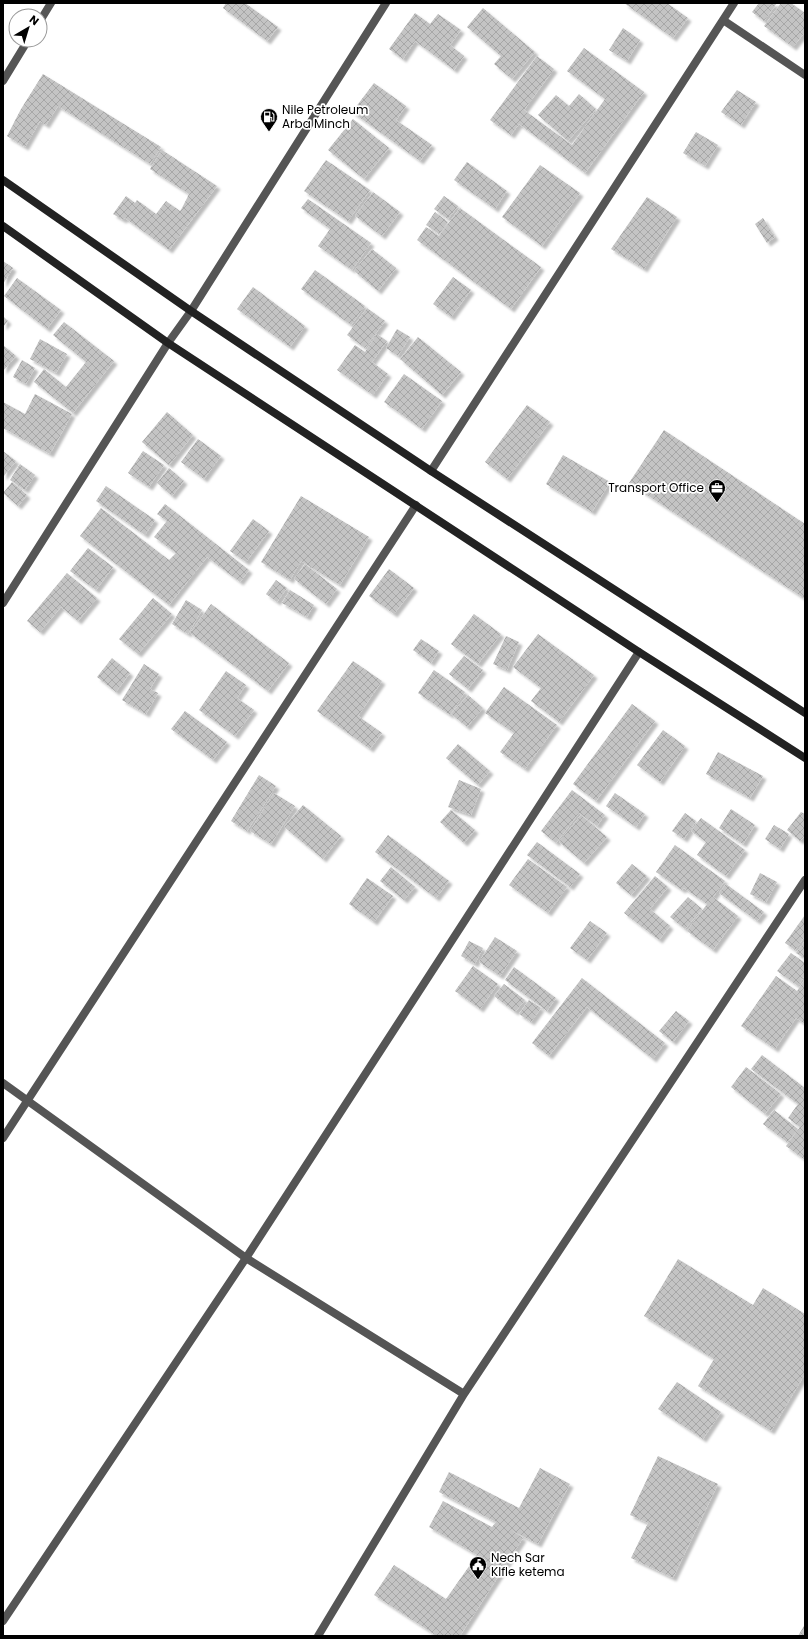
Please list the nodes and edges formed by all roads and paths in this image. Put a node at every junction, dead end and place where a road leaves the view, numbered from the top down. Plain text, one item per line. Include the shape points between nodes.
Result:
1 (386, 3) edge
2 (734, 3) edge
3 (723, 20) junction
4 (23, 48) edge
5 (805, 75) edge
6 (3, 81) edge
7 (3, 180) edge
8 (3, 226) edge
9 (191, 311) junction
10 (168, 343) junction
11 (431, 471) junction
12 (416, 505) junction
13 (3, 603) edge
14 (639, 652) junction
15 (805, 713) edge
16 (805, 758) edge
17 (805, 880) edge
18 (3, 1083) edge
19 (28, 1100) junction
20 (3, 1138) edge
21 (246, 1258) junction
22 (464, 1394) junction
23 (3, 1621) edge
24 (318, 1636) edge

1 - 9 street
2 - 3 street
3 - 5 street
3 - 11 street
4 - 6 street
7 - 9 main road
8 - 10 main road
9 - 10 street
9 - 11 main road
10 - 12 main road
10 - 13 street
11 - 15 main road
12 - 14 main road
12 - 19 street
14 - 16 main road
14 - 21 street
17 - 22 street
18 - 19 street
19 - 20 street
19 - 21 street
21 - 22 street
21 - 23 street
22 - 24 street

